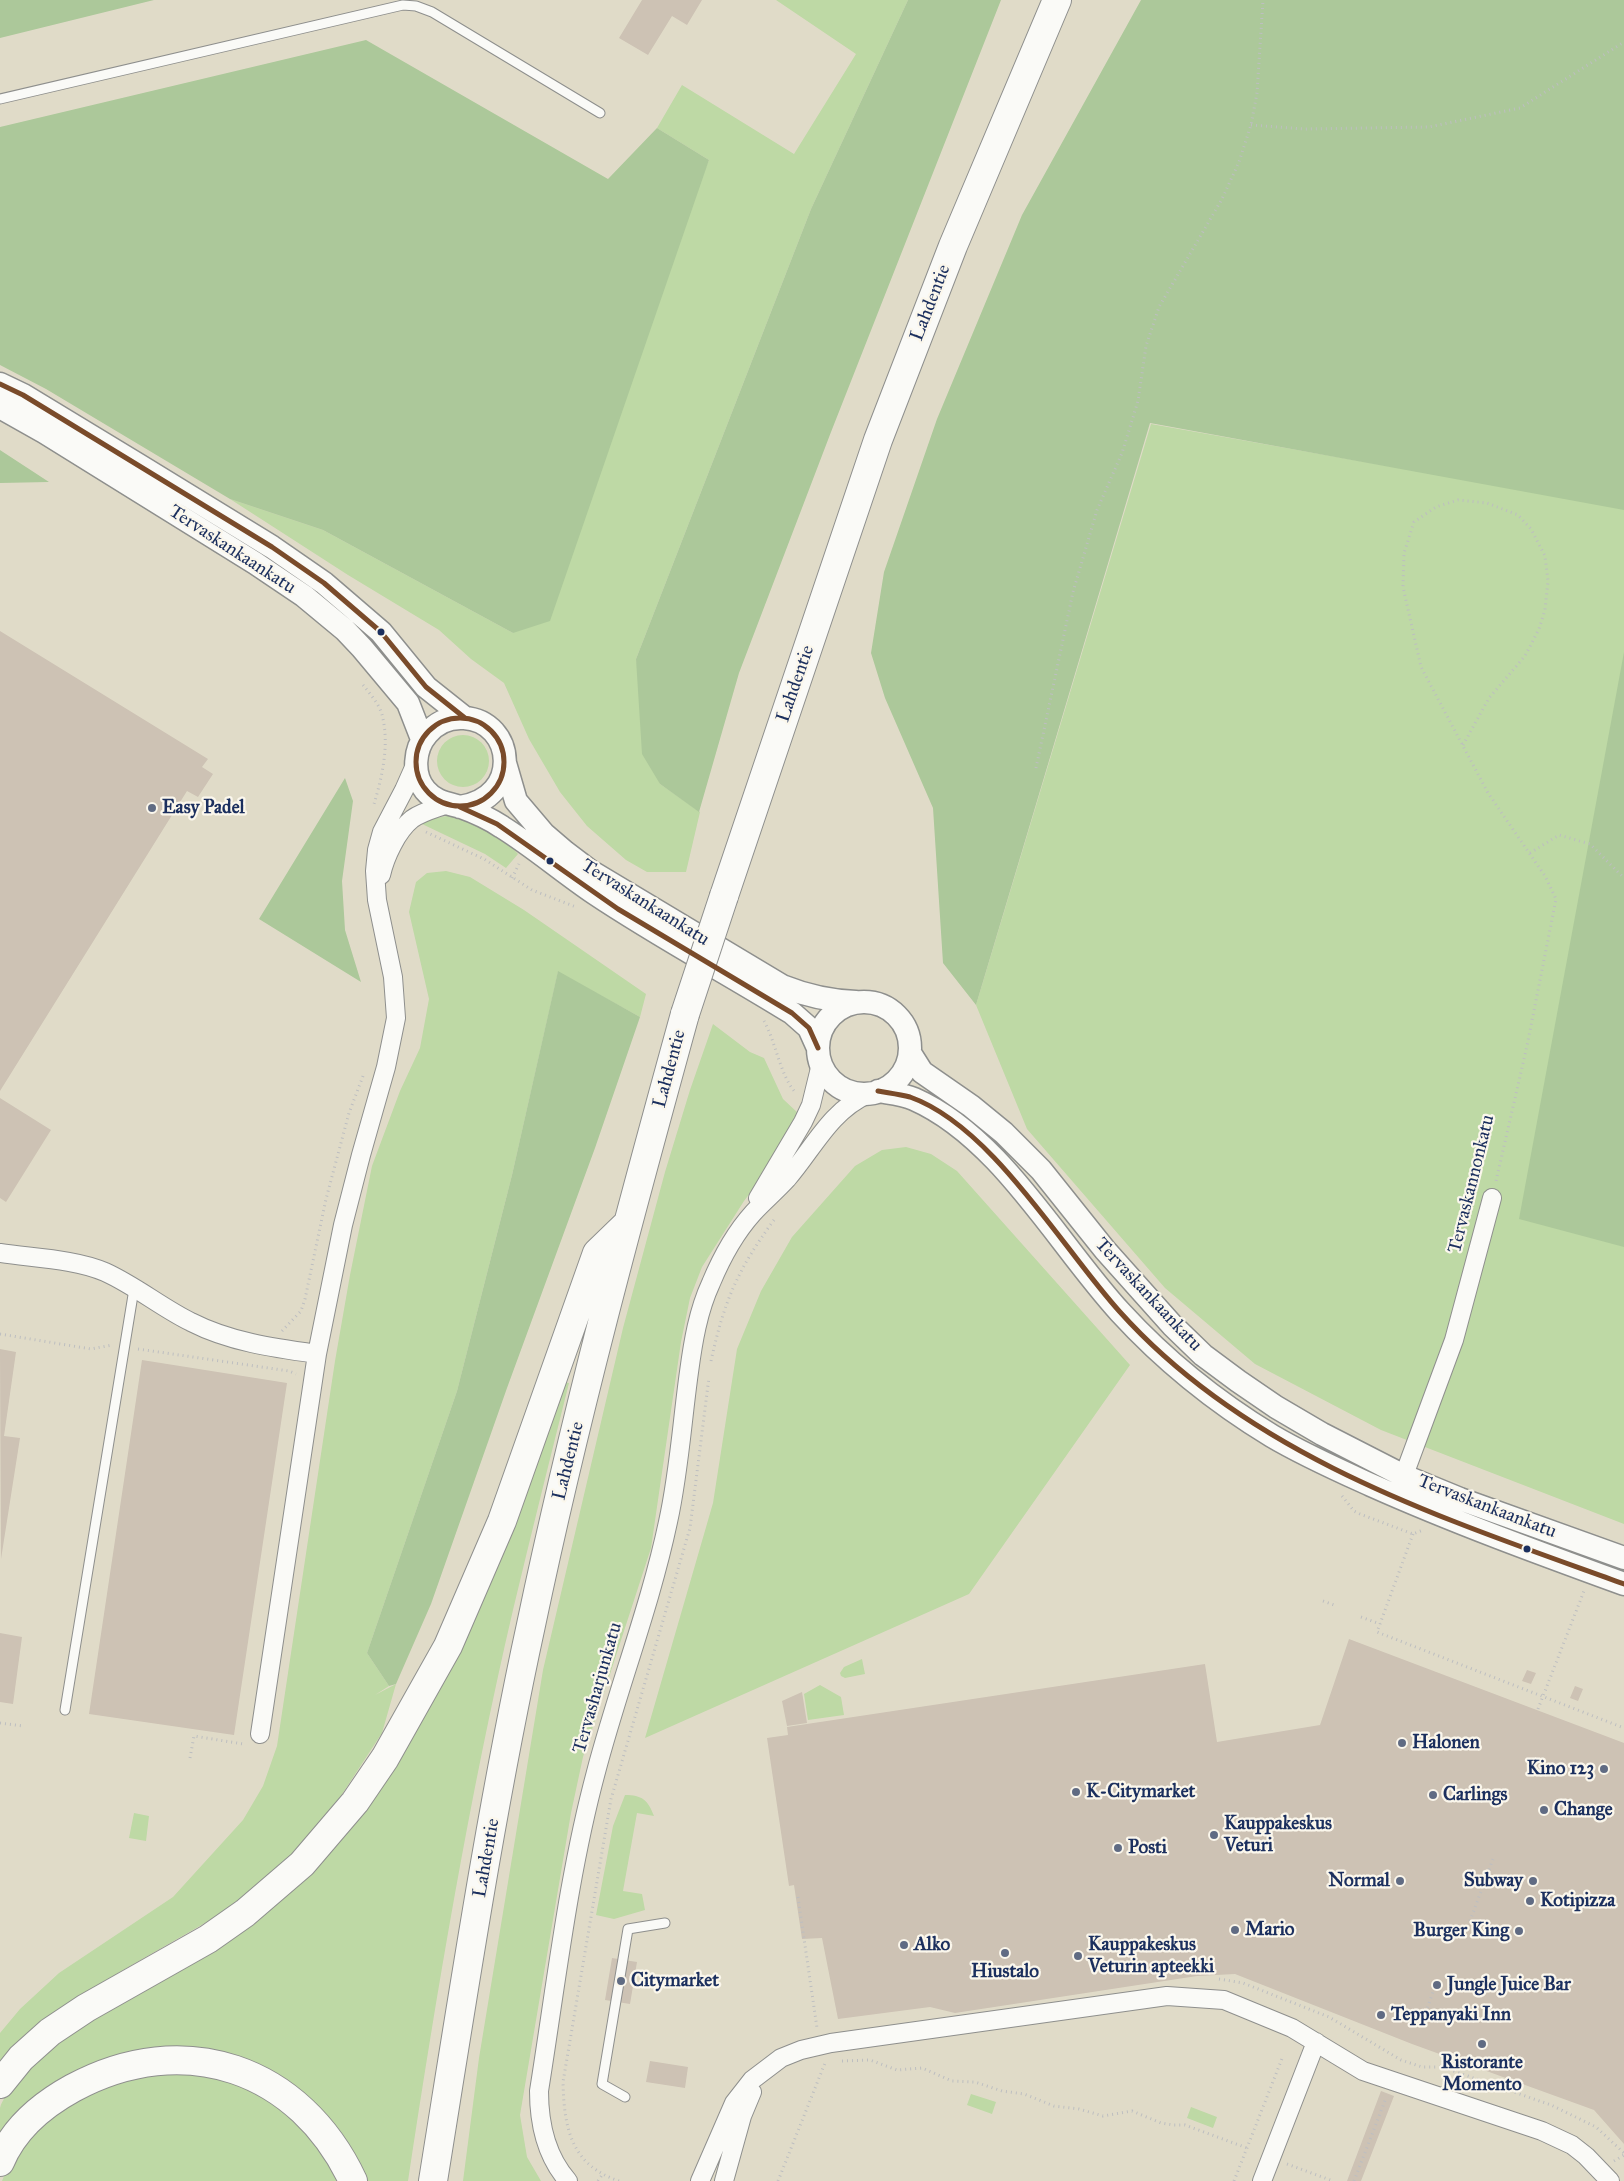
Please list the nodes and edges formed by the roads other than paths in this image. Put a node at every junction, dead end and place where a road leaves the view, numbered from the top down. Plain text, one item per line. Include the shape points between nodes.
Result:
1 (1057, 0) edge
2 (0, 99) edge
3 (600, 113) dead end
4 (0, 384) edge
5 (0, 407) edge
6 (182, 504) junction
7 (465, 718) junction
8 (422, 739) junction
9 (505, 762) junction
10 (416, 763) junction
11 (453, 806) junction
12 (377, 900) junction
13 (856, 1002) junction
14 (910, 1054) junction
15 (819, 1056) junction
16 (873, 1093) junction
17 (1492, 1198) road end
18 (751, 1215) junction
19 (627, 1224) junction
20 (0, 1253) edge
21 (134, 1288) junction
22 (317, 1354) junction
23 (1400, 1486) junction
24 (1624, 1558) edge
25 (1624, 1584) edge
26 (65, 1710) dead end
27 (260, 1734) road end
28 (665, 1923) dead end
29 (1316, 2042) junction
30 (768, 2069) junction
31 (0, 2084) edge
32 (625, 2097) dead end
33 (0, 2162) edge
34 (354, 2181) edge
35 (433, 2181) edge
36 (568, 2181) edge
37 (700, 2181) edge
38 (724, 2181) edge
39 (1262, 2181) edge
40 (1610, 2181) edge

1 - 19 highway, Lahdentie, bridge via 953,246 878,440 685,1014
2 - 3 lane via 403,5 432,12
4 - 6 street, Tervaskankaankatu via 59,416
5 - 6 street, Tervaskankaankatu
6 - 7 street, Tervaskankaankatu via 272,547 324,583 380,632 426,687
6 - 8 street, Tervaskankaankatu via 345,630 408,703
7 - 8 street via 441,722
7 - 9 street via 489,728 498,738
8 - 10 street
9 - 11 street via 504,774 492,794 472,806
9 - 13 street, Tervaskankaankatu via 516,801 544,834 590,871 782,986 812,997
10 - 11 street via 424,789 433,798
10 - 12 street via 379,841 375,871
11 - 12 street via 422,813 410,820 399,835 382,872
11 - 15 street, Tervaskankaankatu via 496,823 595,894 792,1013 809,1028
12 - 22 street via 393,977 396,1018 344,1225
13 - 14 street via 872,1002 887,1007 900,1017 908,1030
13 - 15 street via 829,1018 821,1032
14 - 16 street via 902,1076 888,1088
14 - 23 street, Tervaskankaankatu via 922,1072 1004,1133 1041,1170 1105,1250 1172,1326 1204,1355 1276,1407
15 - 16 street via 829,1079 842,1089 857,1094
15 - 18 street, Tervasharjunkatu via 811,1105
16 - 18 street, Tervasharjunkatu via 848,1105 833,1119 787,1179
16 - 23 street, Tervaskankaankatu via 912,1098 930,1107 987,1150 1119,1312 1157,1350 1215,1398 1274,1437 1312,1457
17 - 23 street, Tervaskannonkatu via 1454,1340
18 - 36 street, Tervasharjunkatu via 722,1260 700,1312 668,1522 584,1820 539,2092 546,2143
19 - 31 highway via 597,1252 502,1521 448,1646 355,1802 302,1864 245,1913 208,1939 50,2032 21,2058
19 - 35 highway, Lahdentie via 529,1635 464,1989
20 - 21 street via 82,1265
21 - 22 street via 190,1322 224,1336
21 - 26 lane
22 - 27 street
23 - 24 street, Tervaskankaankatu via 1460,1499
23 - 25 street, Tervaskankaankatu via 1482,1532
28 - 32 lane via 628,1929 602,2084
29 - 30 street via 1224,2000 1167,1996 831,2043 781,2058
29 - 39 street
29 - 40 street via 1363,2071 1542,2131 1572,2145
30 - 37 street via 752,2080 734,2103
30 - 38 street via 748,2098
33 - 34 highway via 12,2140 37,2111 92,2078 151,2060 188,2060 207,2062 253,2076 287,2097 313,2120

